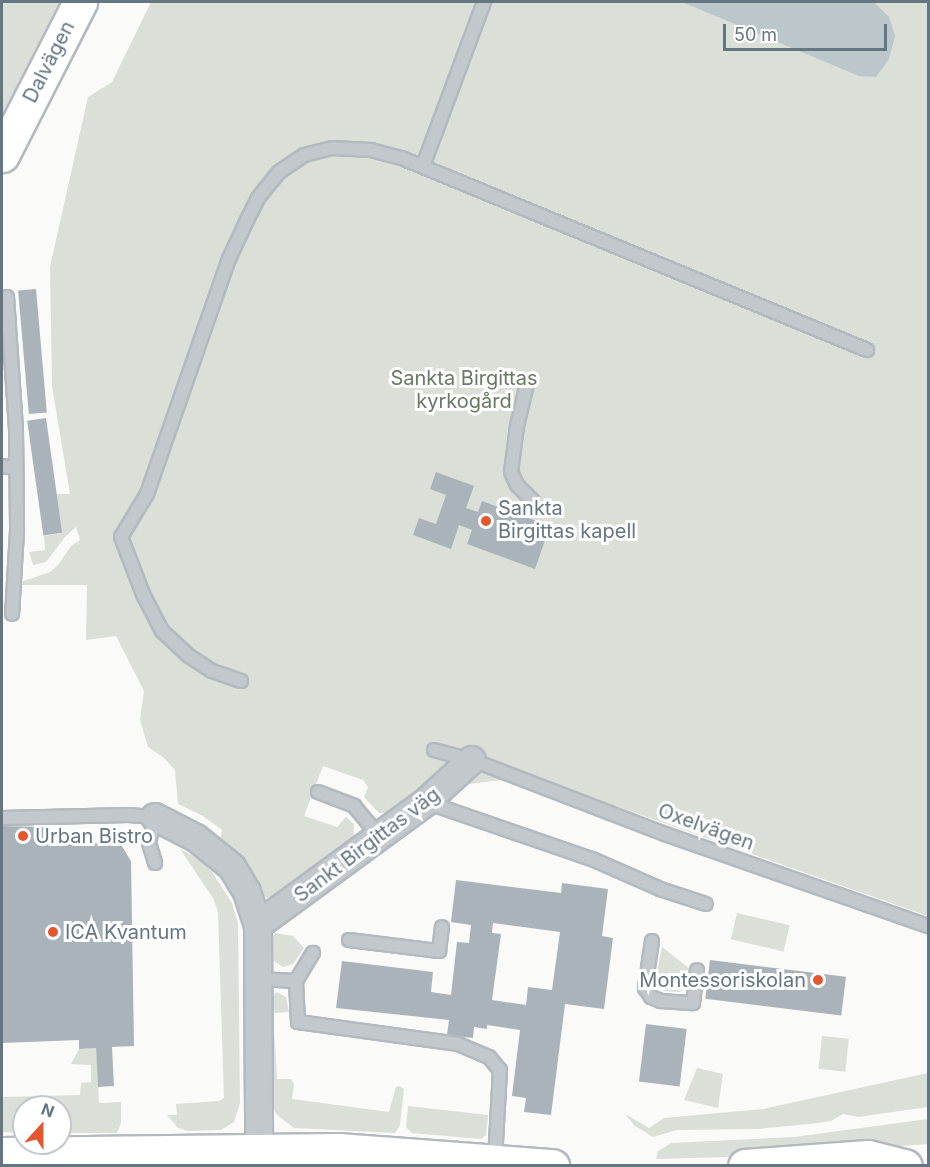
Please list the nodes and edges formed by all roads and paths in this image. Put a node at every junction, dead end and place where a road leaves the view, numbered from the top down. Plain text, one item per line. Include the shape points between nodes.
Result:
1 (80, 2) edge
2 (484, 2) edge
3 (2, 155) edge
4 (423, 166) junction
5 (7, 297) dead end
6 (867, 350) dead end
7 (527, 384) dead end
8 (2, 425) edge
9 (16, 429) junction
10 (2, 466) edge
11 (16, 468) junction
12 (533, 501) dead end
13 (7, 573) edge
14 (12, 614) dead end
15 (241, 681) dead end
16 (434, 750) dead end
17 (472, 760) junction
18 (318, 792) dead end
19 (426, 802) junction
20 (155, 817) junction
21 (2, 818) edge
22 (379, 836) junction
23 (155, 863) dead end
24 (706, 904) dead end
25 (258, 925) junction
26 (928, 926) edge
27 (442, 927) dead end
28 (349, 940) dead end
29 (652, 941) dead end
30 (313, 953) dead end
31 (697, 970) dead end
32 (258, 979) junction
33 (296, 981) junction
34 (259, 1150) junction
35 (2, 1154) edge
36 (164, 1158) edge
37 (392, 1159) edge
38 (488, 1162) edge
39 (552, 1166) edge
40 (744, 1166) edge
41 (905, 1166) edge

1 - 3 street, Dalvägen
2 - 4 lane
4 - 6 lane
4 - 15 lane via 371,150 332,148 304,155 258,198 229,259 147,494 121,537 162,631 212,671
5 - 9 lane
7 - 12 lane via 511,471 517,485
8 - 9 lane
9 - 11 lane
10 - 11 lane
11 - 13 lane via 17,531
13 - 14 lane
16 - 17 lane, Oxelvägen
17 - 19 street, Sankt Birgittas väg
17 - 26 lane, Oxelvägen via 665,834
18 - 22 lane via 354,806
19 - 22 street, Sankt Birgittas väg
19 - 24 lane via 592,859
20 - 21 lane
20 - 23 lane via 149,843
20 - 25 street via 196,838 232,867 247,892
22 - 25 street, Sankt Birgittas väg
25 - 32 street
27 - 28 lane via 439,951
29 - 31 lane via 645,988 651,997 693,1003
30 - 33 lane
32 - 33 lane
32 - 34 street
33 - 38 lane via 298,1022 458,1044 489,1057 500,1070
34 - 36 street
34 - 37 street
35 - 36 street
37 - 38 street
38 - 39 street
40 - 41 street via 868,1157

